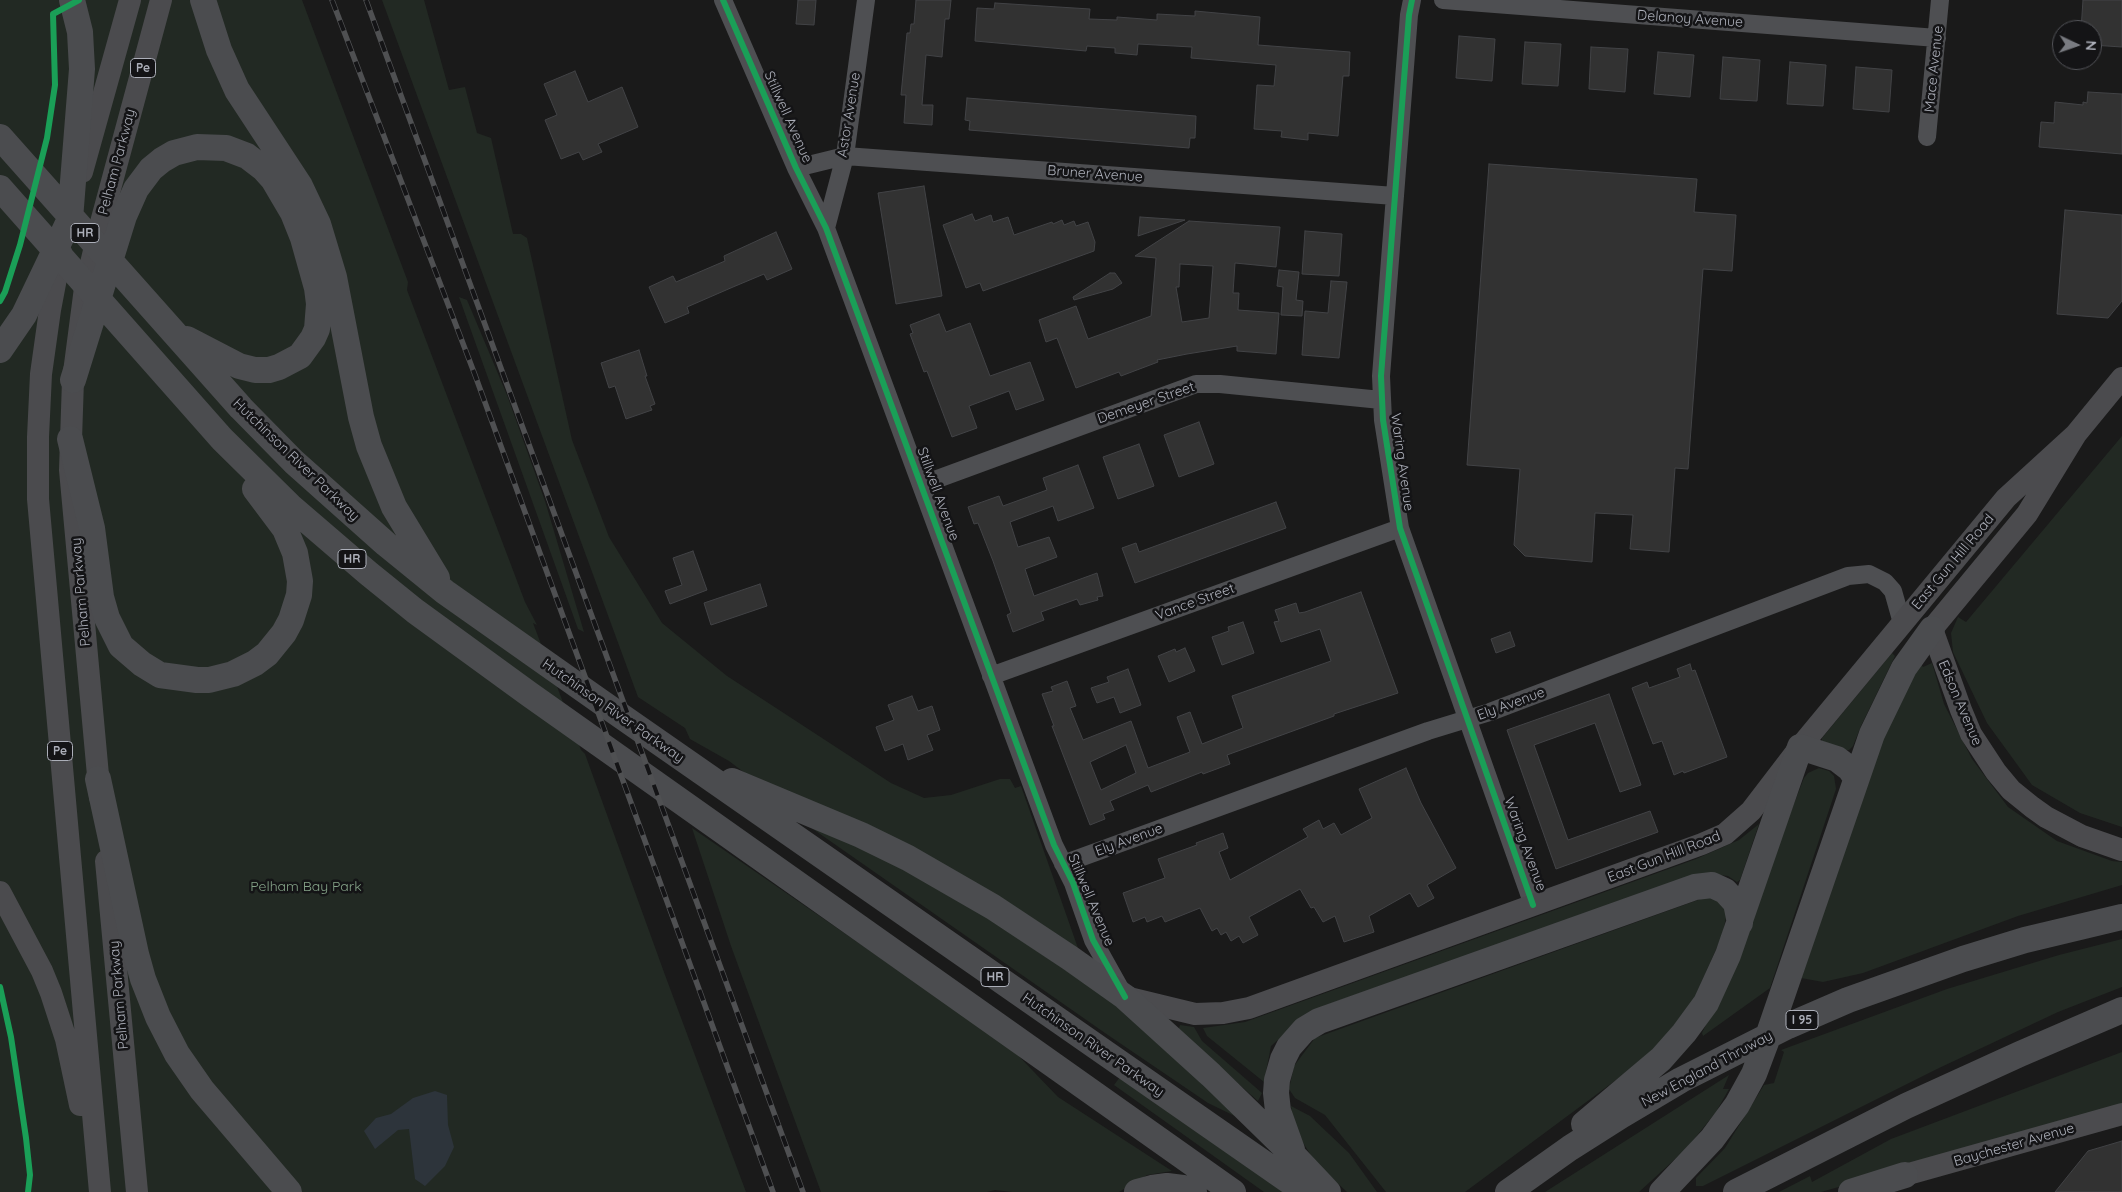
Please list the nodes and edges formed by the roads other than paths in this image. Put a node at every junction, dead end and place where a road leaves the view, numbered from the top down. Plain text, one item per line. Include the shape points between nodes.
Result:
1 (72, 0) edge
2 (130, 0) edge
3 (161, 0) edge
4 (203, 0) edge
5 (723, 0) edge
6 (866, 0) edge
7 (1412, 0) edge
8 (1444, 0) edge
9 (1940, 0) edge
10 (1936, 38) junction
11 (86, 124) junction
12 (0, 137) edge
13 (1927, 137) dead end
14 (845, 156) junction
15 (796, 168) junction
16 (0, 188) edge
17 (1395, 196) junction
18 (826, 228) junction
19 (39, 307) junction
20 (171, 330) junction
21 (3, 343) edge
22 (2122, 378) edge
23 (73, 380) junction
24 (1381, 400) junction
25 (191, 406) junction
26 (2076, 434) junction
27 (70, 439) junction
28 (921, 485) junction
29 (1400, 528) junction
30 (445, 592) junction
31 (1902, 623) junction
32 (1932, 629) junction
33 (991, 676) junction
34 (1466, 719) junction
35 (1800, 748) junction
36 (685, 761) junction
37 (1856, 778) junction
38 (98, 779) junction
39 (2122, 850) edge
40 (1063, 864) junction
41 (0, 892) edge
42 (1533, 905) junction
43 (2122, 917) edge
44 (1740, 923) junction
45 (1125, 997) junction
46 (2122, 1010) edge
47 (2122, 1114) edge
48 (1294, 1156) junction
49 (1906, 1175) joint
50 (1509, 1191) edge
51 (100, 1192) edge
52 (138, 1192) edge
53 (289, 1192) edge
54 (1137, 1192) edge
55 (1194, 1192) edge
56 (1234, 1192) edge
57 (1305, 1192) edge
58 (1328, 1192) edge
59 (1662, 1192) edge
60 (1736, 1192) edge
61 (1851, 1192) edge

1 - 11 highway via 81,48
2 - 11 main road, Pe
3 - 23 main road, Pelham Parkway / Pe via 86,288
4 - 30 highway via 219,50 237,90 300,186 318,224 330,259 361,417 372,454 394,507
5 - 15 street, Stillwell Avenue
6 - 14 street, Astor Avenue
7 - 17 street, Waring Avenue
8 - 10 street, Delanoy Avenue
9 - 10 street, Mace Avenue
10 - 13 street, Mace Avenue
11 - 19 highway via 70,218
12 - 20 highway, Hutchinson River Parkway / HR
14 - 15 street, Bruner Avenue
14 - 17 street, Bruner Avenue
14 - 18 street, Astor Avenue
15 - 18 street, Stillwell Avenue
16 - 25 highway, HR
17 - 24 street, Waring Avenue
18 - 28 street, Stillwell Avenue
19 - 21 highway
19 - 51 main road, Pe via 38,499
20 - 23 highway via 231,362 255,370 269,370 290,363 306,348 317,329 319,304 310,259 292,213 273,179 256,162 238,152 203,146 174,153 151,169 136,189 124,216
20 - 30 highway, Hutchinson River Parkway / HR via 294,462 362,524
22 - 26 main road, East Gun Hill Road
23 - 27 main road, Pelham Parkway / Pe
24 - 28 street, Demeyer Street via 1196,384
24 - 29 street, Waring Avenue
25 - 27 highway via 285,529 295,553 300,581 291,620 276,644 255,663 221,678 191,680 160,675 121,646 102,603 92,528
25 - 56 highway, HR via 326,538 415,611
26 - 31 main road, East Gun Hill Road via 2006,498
26 - 32 main road, East Gun Hill Road via 2027,514
27 - 38 main road, Pelham Parkway / Pe via 75,532
28 - 33 street, Stillwell Avenue
29 - 33 street, Vance Street
29 - 34 street, Waring Avenue
30 - 36 highway, Hutchinson River Parkway / HR
31 - 34 street, Ely Avenue via 1890,586 1875,576 1855,574
31 - 35 main road, East Gun Hill Road
32 - 37 highway via 1895,683
32 - 39 main road, Edson Avenue via 1964,718 1983,755 2011,790 2032,807 2082,836
33 - 40 street, Stillwell Avenue
34 - 40 street, Ely Avenue
34 - 42 street, Waring Avenue
35 - 37 highway via 1837,759
35 - 42 main road, East Gun Hill Road via 1751,811 1725,834
35 - 44 highway
36 - 45 highway via 861,835 922,865 993,907
36 - 57 highway, Hutchinson River Parkway / HR
37 - 59 highway via 1760,1058 1736,1105 1712,1139
38 - 52 main road, Pelham Parkway / Pe
38 - 53 highway via 136,954 158,1018 177,1054 202,1090
40 - 45 street, Stillwell Avenue via 1093,940
41 - 51 main road via 42,971 60,1016
42 - 45 main road, East Gun Hill Road via 1236,1011 1195,1014
43 - 50 highway, New England Thruway / I 95 via 2025,940 1963,959 1848,1000 1788,1026 1681,1080 1570,1148
44 - 48 highway via 1736,904 1725,891 1712,885 1695,886 1319,1021 1304,1030 1289,1047 1277,1080 1278,1111
44 - 50 highway via 1706,1003 1684,1033 1648,1071
45 - 48 highway
46 - 60 highway via 1914,1103
47 - 49 main road, Baychester Avenue
48 - 58 highway
49 - 61 highway
54 - 55 highway via 1167,1186

